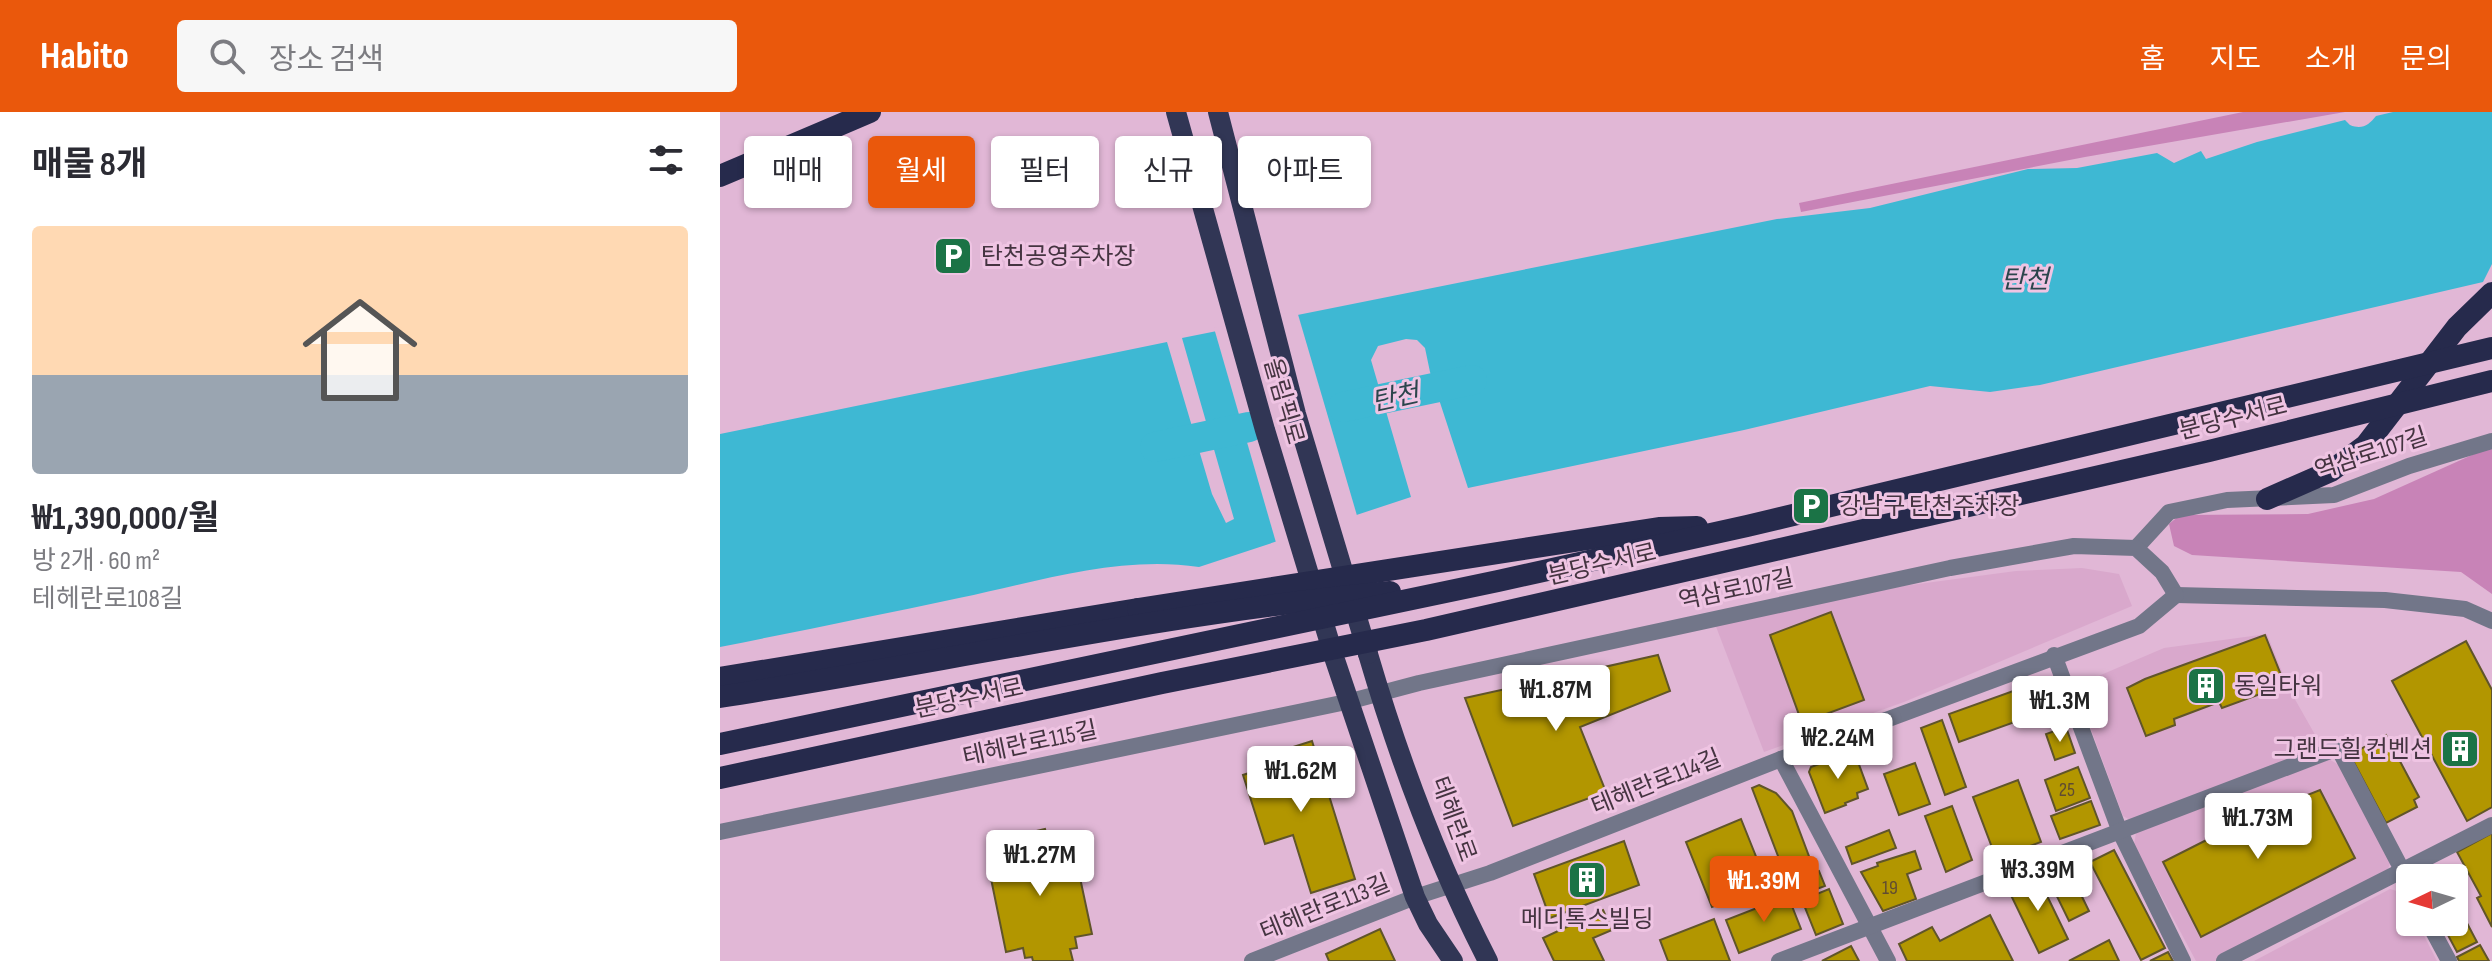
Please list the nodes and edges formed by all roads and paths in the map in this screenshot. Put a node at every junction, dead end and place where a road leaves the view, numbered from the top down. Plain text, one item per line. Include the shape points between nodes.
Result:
1 (870, 112) edge
2 (1176, 112) edge
3 (1218, 112) edge
4 (720, 176) edge
5 (2492, 293) edge
6 (2492, 348) edge
7 (2492, 381) edge
8 (2492, 441) edge
9 (2267, 499) junction
10 (1747, 526) junction
11 (2136, 548) junction
12 (1498, 581) junction
13 (2176, 595) junction
14 (2492, 621) edge
15 (2054, 655) junction
16 (720, 678) edge
17 (1380, 692) junction
18 (720, 697) edge
19 (1351, 701) junction
20 (720, 744) edge
21 (1781, 759) junction
22 (720, 778) edge
23 (2492, 825) edge
24 (720, 832) edge
25 (2120, 832) junction
26 (2399, 864) edge
27 (2429, 864) edge
28 (2396, 883) edge
29 (1450, 885) junction
30 (1415, 897) junction
31 (1871, 925) junction
32 (2436, 936) edge
33 (1252, 961) edge
34 (1453, 961) edge
35 (1488, 961) edge
36 (1779, 961) edge
37 (1888, 961) edge
38 (2183, 961) edge
39 (2224, 961) edge
40 (2449, 961) edge

1 - 4 highway
2 - 19 main road, 올림픽로, bridge via 1265,430
3 - 17 main road, 올림픽로, bridge via 1296,414
5 - 9 highway, bridge via 2457,327 2366,445 2331,471
6 - 10 highway, 분당수서로, bridge
7 - 22 highway, 분당수서로, bridge via 1426,630
8 - 9 street, 역삼로107길 via 2334,495
9 - 11 street, 역삼로107길 via 2227,500 2169,512
10 - 12 highway, 분당수서로, bridge
10 - 16 highway, bridge via 1659,528
11 - 13 street via 2162,572
11 - 17 street, 역삼로107길 via 2074,546 1950,568
12 - 18 highway, bridge via 1316,600
12 - 20 highway, 분당수서로, bridge
13 - 14 street via 2385,600 2465,609
13 - 15 street, 테헤란로114길 via 2139,626
15 - 21 street, 테헤란로114길
15 - 25 street
17 - 19 street, 역삼로107길
17 - 29 main road, 테헤란로
19 - 24 street, 테헤란로115길
19 - 30 main road
21 - 29 street, 테헤란로114길
21 - 31 street
23 - 27 street
25 - 26 street via 2338,748
25 - 31 street
25 - 38 street
28 - 39 street
29 - 30 street, 테헤란로114길
29 - 35 main road, 테헤란로
30 - 33 street, 테헤란로113길
30 - 34 main road
31 - 36 street
31 - 37 street
32 - 40 street

